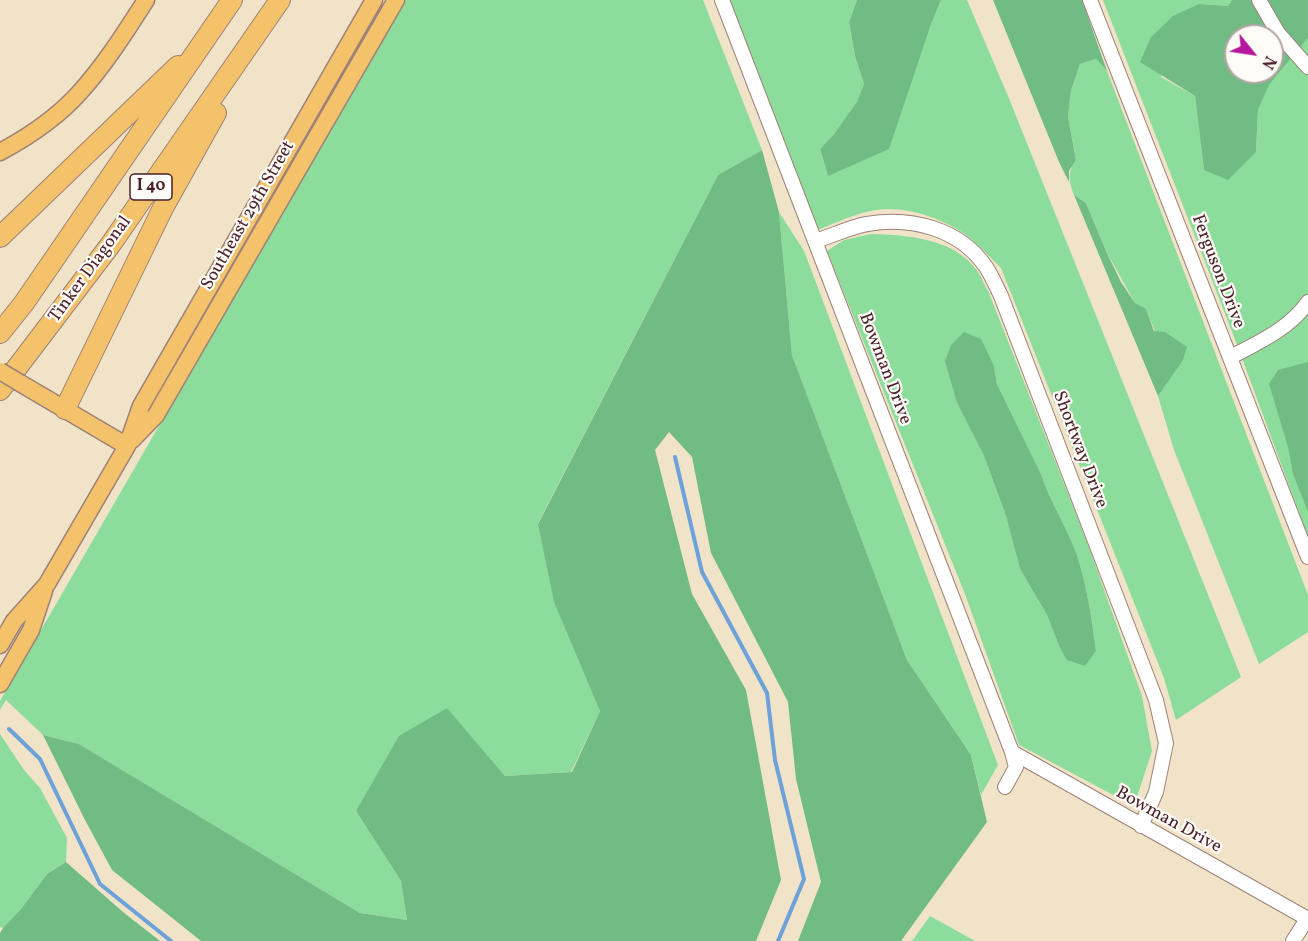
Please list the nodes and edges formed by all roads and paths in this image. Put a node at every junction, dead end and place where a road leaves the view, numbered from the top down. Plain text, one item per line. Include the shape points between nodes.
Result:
1 (146, 0) edge
2 (232, 0) edge
3 (280, 0) edge
4 (374, 0) edge
5 (396, 0) edge
6 (722, 0) edge
7 (1090, 0) edge
8 (1259, 0) edge
9 (267, 19) junction
10 (204, 41) junction
11 (1308, 67) edge
12 (0, 152) edge
13 (0, 237) edge
14 (815, 241) junction
15 (1308, 302) edge
16 (0, 333) edge
17 (1231, 357) junction
18 (0, 371) edge
19 (0, 390) edge
20 (65, 409) junction
21 (128, 446) junction
22 (1307, 554) edge
23 (47, 584) junction
24 (0, 645) edge
25 (0, 684) edge
26 (1012, 752) junction
27 (1005, 787) dead end
28 (1141, 826) junction
29 (1308, 919) edge
30 (1293, 941) edge

1 - 12 main road via 81,92 47,122
2 - 10 highway, Tinker Diagonal / I 40
3 - 9 highway, Tinker Diagonal / I 40
4 - 21 main road, Southeast 29th Street via 141,406
5 - 21 main road, Southeast 29th Street via 156,415
6 - 14 street, Bowman Drive
7 - 17 street, Ferguson Drive
8 - 11 street via 1278,33
9 - 19 highway, Tinker Diagonal / I 40 via 111,244
9 - 20 highway via 163,208
10 - 13 highway
10 - 16 highway, Tinker Diagonal / I 40
14 - 26 street, Bowman Drive
14 - 28 street, Shortway Drive via 867,224 901,221 932,227 961,241 985,266 1001,296 1156,700 1166,743 1156,792
15 - 17 street via 1267,339
17 - 22 street, Ferguson Drive
18 - 20 main road, bridge
20 - 21 main road
21 - 23 main road, Southeast 29th Street
23 - 24 main road, Southeast 29th Street via 14,621
23 - 25 main road, Southeast 29th Street via 31,630
26 - 27 street, Bowman Drive via 1016,766
26 - 28 street, Bowman Drive
28 - 29 street, Bowman Drive
29 - 30 street

